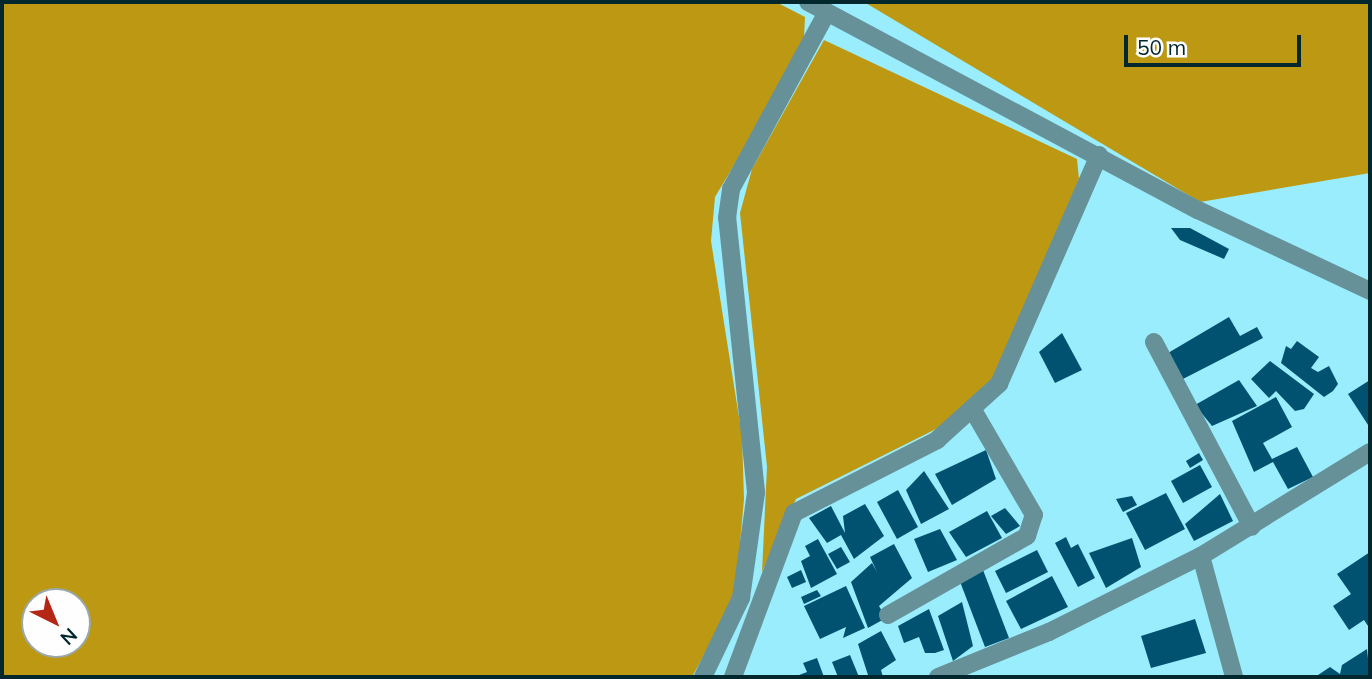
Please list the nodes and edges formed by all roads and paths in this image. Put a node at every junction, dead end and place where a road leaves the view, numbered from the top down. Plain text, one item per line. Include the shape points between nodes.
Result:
1 (808, 2) edge
2 (827, 12) junction
3 (1099, 155) junction
4 (1370, 291) edge
5 (1154, 342) dead end
6 (974, 412) junction
7 (1370, 452) edge
8 (1252, 527) junction
9 (1201, 556) junction
10 (749, 600) junction
11 (888, 615) dead end
12 (703, 677) edge
13 (733, 677) edge
14 (938, 677) edge
15 (1234, 677) edge

1 - 2 street
2 - 3 street
2 - 10 street via 732,189 727,218 756,492
3 - 4 street via 1308,266
3 - 6 street via 999,384
5 - 8 street
6 - 10 street via 937,440 803,503
6 - 11 street via 1034,515 1027,536
7 - 8 street
8 - 9 street
9 - 14 street via 1049,632
9 - 15 street
10 - 12 street
10 - 13 street

